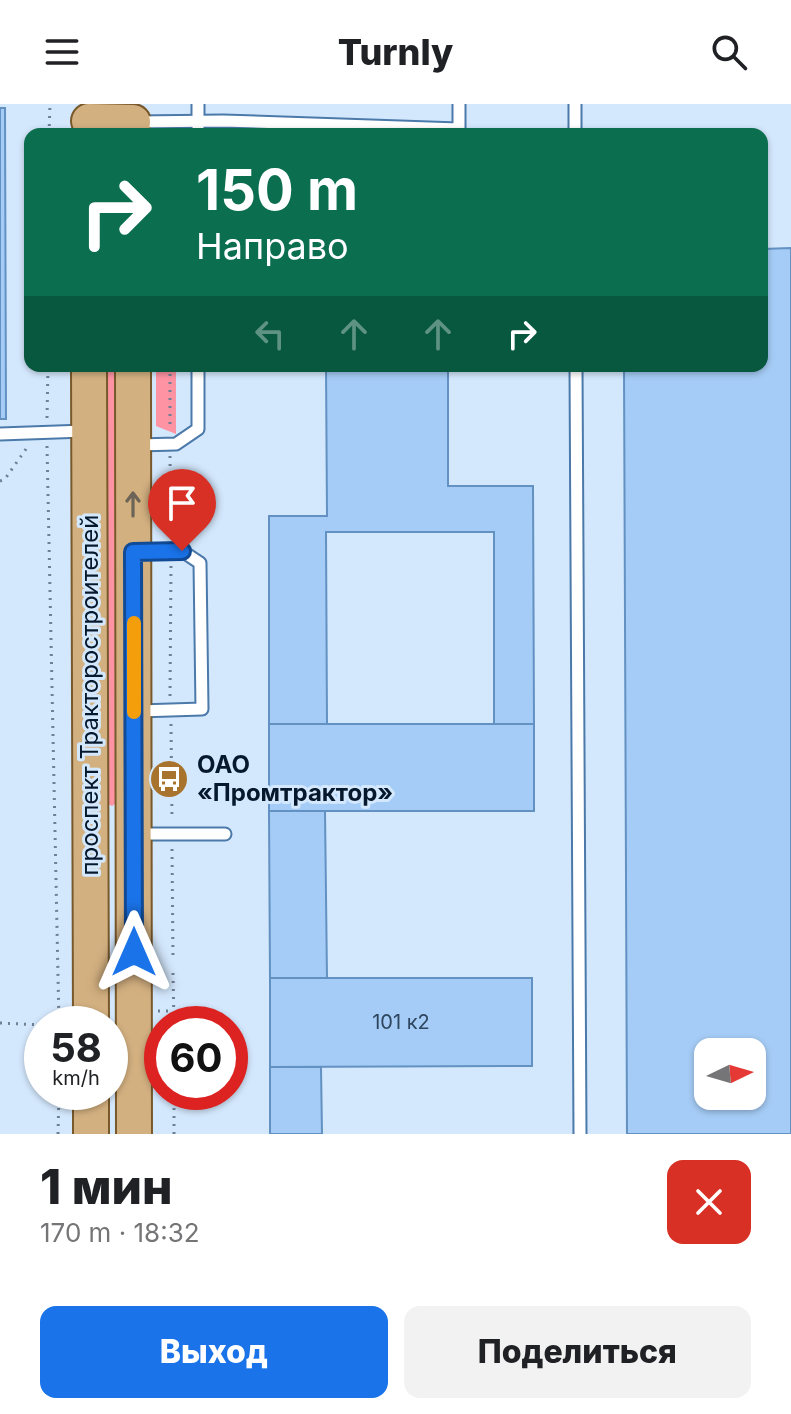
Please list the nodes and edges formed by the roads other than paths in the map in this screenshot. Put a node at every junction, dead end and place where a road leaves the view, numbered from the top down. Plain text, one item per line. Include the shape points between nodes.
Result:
1 (198, 104) edge
2 (459, 104) edge
3 (575, 104) edge
4 (89, 120) edge
5 (133, 120) edge
6 (198, 128) edge
7 (459, 128) edge
8 (575, 128) edge
9 (89, 372) edge
10 (133, 372) edge
11 (198, 372) edge
12 (576, 372) edge
13 (89, 431) junction
14 (0, 434) edge
15 (133, 445) junction
16 (133, 552) junction
17 (134, 711) junction
18 (90, 834) junction
19 (134, 834) junction
20 (225, 834) dead end
21 (91, 1006) edge
22 (91, 1110) edge
23 (91, 1134) edge
24 (134, 1134) edge
25 (580, 1134) edge

1 - 6 lane
2 - 7 lane
3 - 8 lane
4 - 5 main road
5 - 6 lane
9 - 13 main road, проспект Тракторостроителей
10 - 15 main road, проспект Тракторостроителей
11 - 15 lane via 198,429 176,444
12 - 25 lane
13 - 14 lane
13 - 18 main road, проспект Тракторостроителей
16 -> 15 main road, проспект Тракторостроителей
16 - 17 main road, проспект Тракторостроителей
16 - 17 lane via 182,551 200,563 202,709
17 - 19 main road, проспект Тракторостроителей
18 - 19 main road
18 - 21 main road, проспект Тракторостроителей
19 - 20 lane
19 - 24 main road, проспект Тракторостроителей
22 - 23 main road

